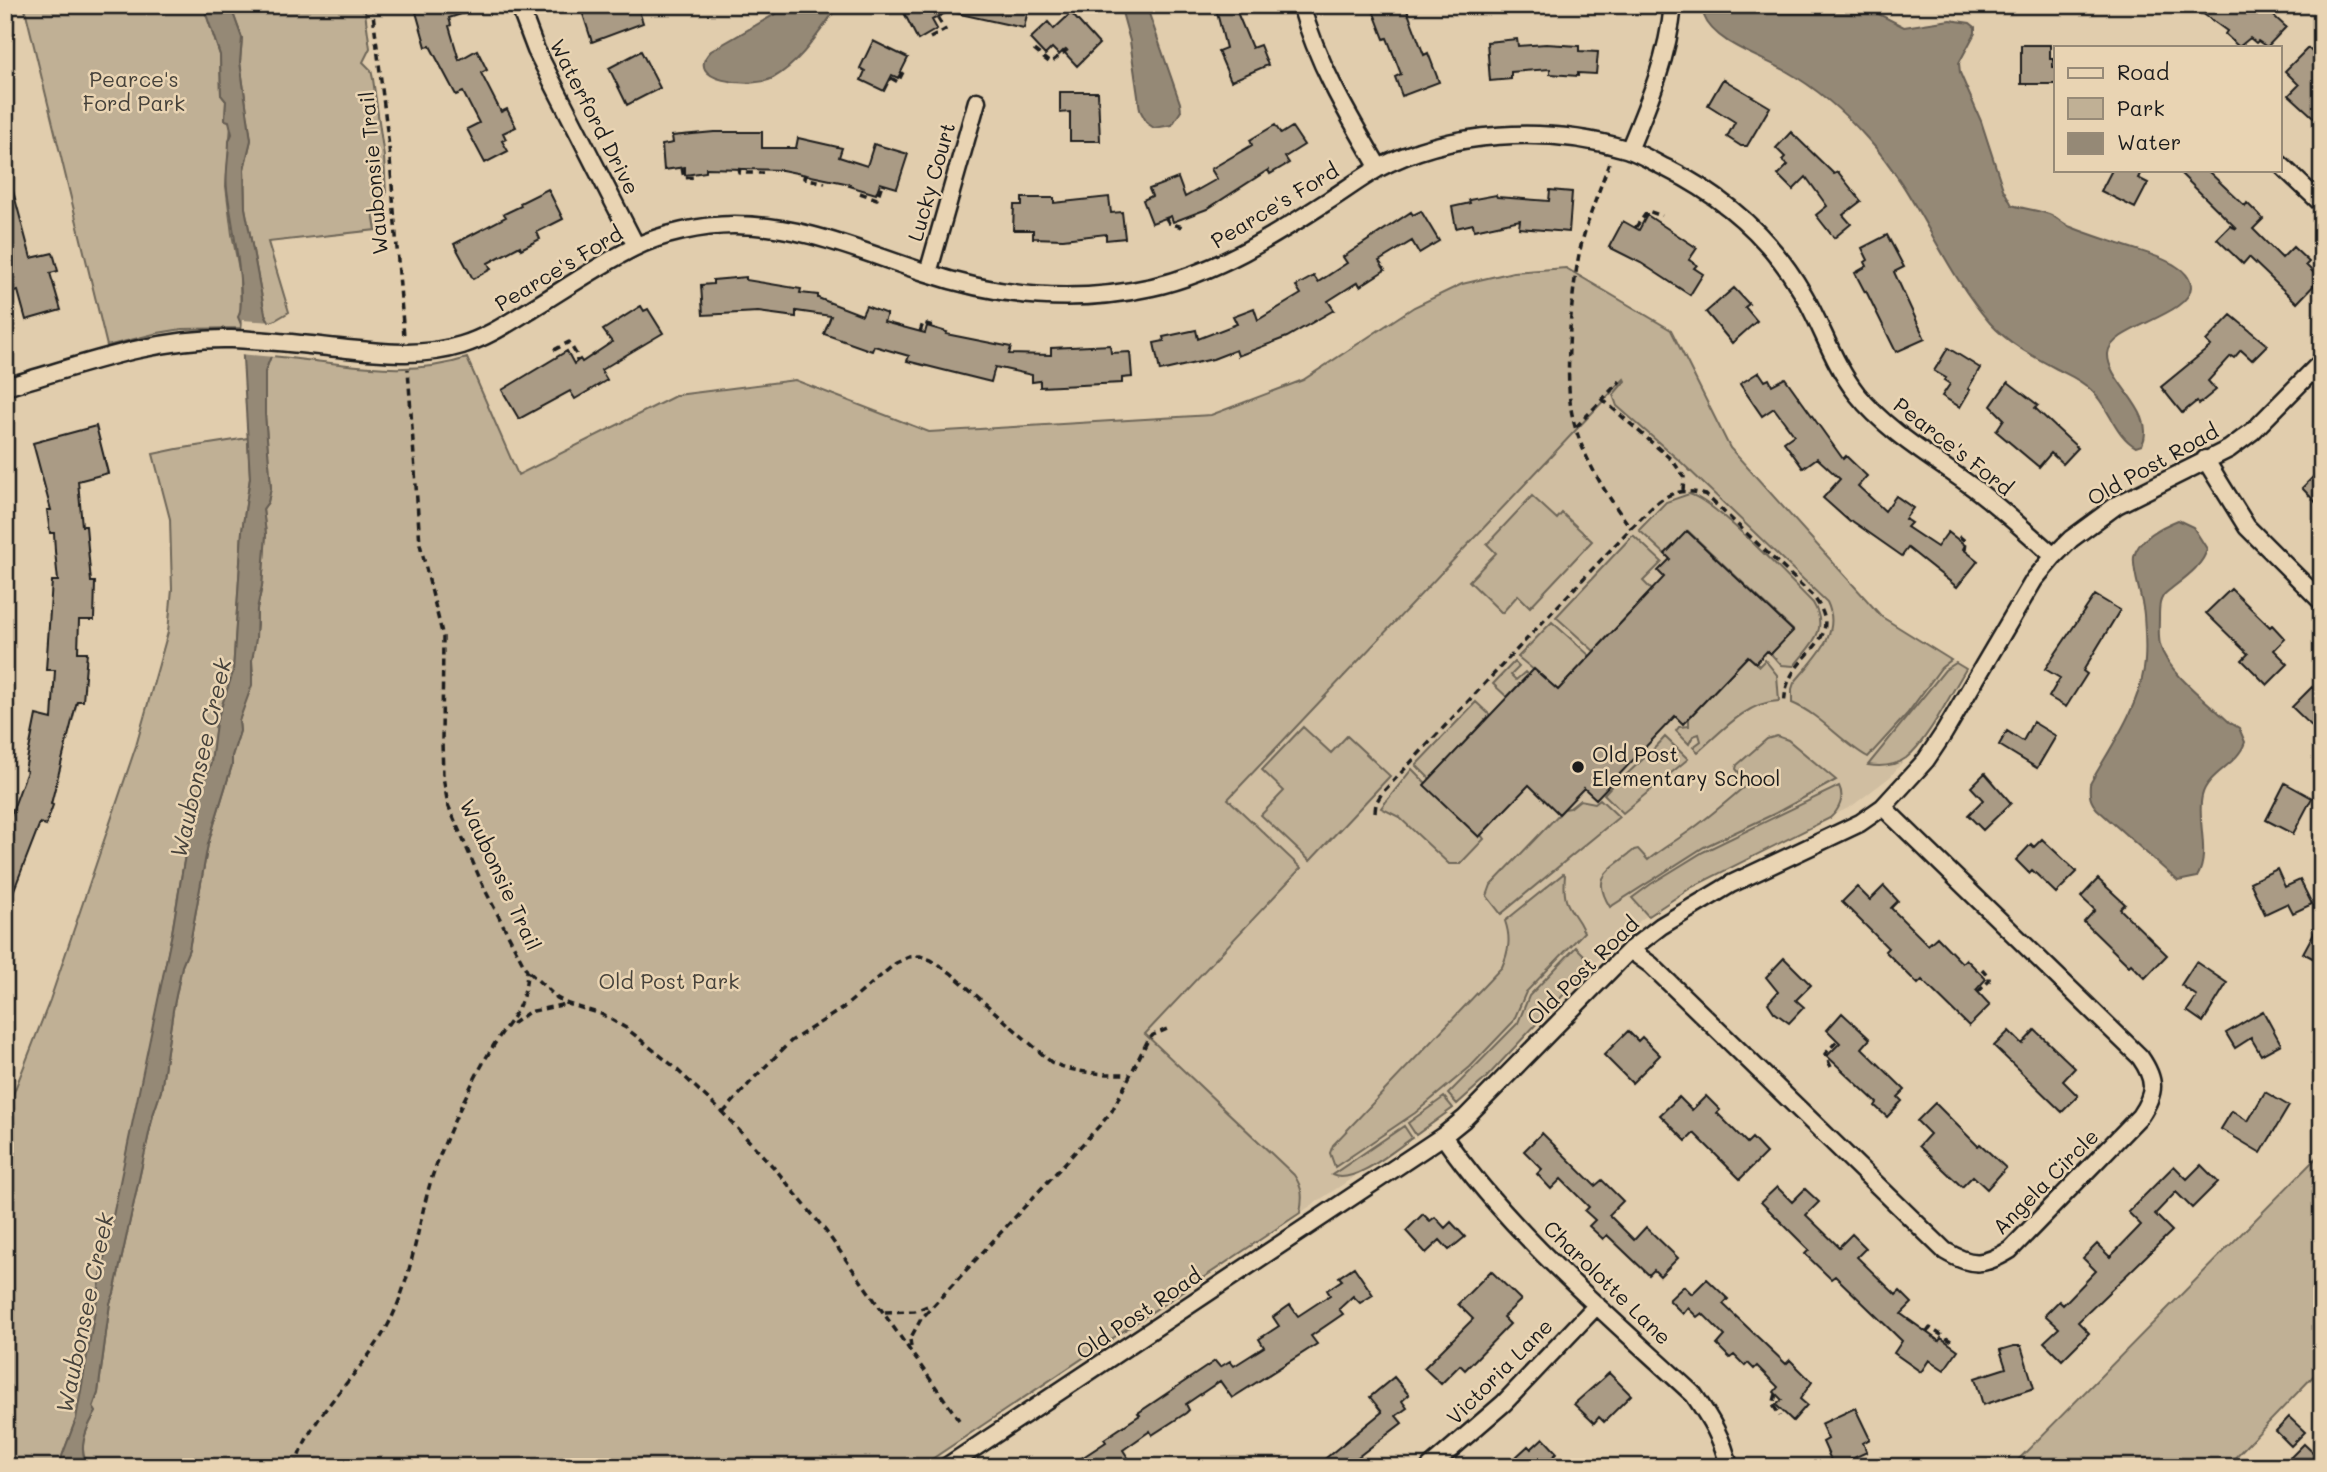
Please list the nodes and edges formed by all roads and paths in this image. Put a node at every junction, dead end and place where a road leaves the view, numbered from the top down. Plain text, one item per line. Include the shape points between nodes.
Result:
1 (372, 5) edge
2 (519, 5) edge
3 (1301, 5) edge
4 (1672, 5) edge
5 (937, 17) dead end
6 (930, 38) dead end
7 (1068, 49) dead end
8 (1034, 50) dead end
9 (905, 68) dead end
10 (891, 78) dead end
11 (977, 101) dead end
12 (1629, 150) junction
13 (1610, 160) dead end
14 (2282, 166) edge
15 (682, 168) dead end
16 (740, 168) dead end
17 (1379, 168) junction
18 (763, 173) dead end
19 (805, 174) dead end
20 (697, 177) dead end
21 (825, 183) dead end
22 (882, 184) dead end
23 (860, 193) dead end
24 (2322, 204) edge
25 (1662, 216) dead end
26 (1166, 218) dead end
27 (1186, 228) dead end
28 (1635, 228) dead end
29 (636, 246) junction
30 (928, 273) junction
31 (937, 327) dead end
32 (920, 332) dead end
33 (404, 338) dead end
34 (554, 350) dead end
35 (577, 361) dead end
36 (2322, 361) edge
37 (407, 366) dead end
38 (1620, 381) dead end
39 (5, 387) edge
40 (1602, 400) junction
41 (1576, 427) junction
42 (2205, 459) junction
43 (1683, 490) junction
44 (1631, 528) junction
45 (1959, 536) dead end
46 (1965, 550) dead end
47 (2054, 556) junction
48 (2322, 602) edge
49 (1784, 705) dead end
50 (1883, 807) junction
51 (1375, 812) dead end
52 (1630, 950) junction
53 (1982, 969) dead end
54 (527, 971) junction
55 (1978, 992) dead end
56 (568, 1004) junction
57 (509, 1025) junction
58 (1167, 1028) dead end
59 (1838, 1040) dead end
60 (1831, 1067) dead end
61 (1129, 1074) junction
62 (723, 1113) junction
63 (1443, 1136) junction
64 (935, 1302) junction
65 (1597, 1305) junction
66 (885, 1312) junction
67 (1927, 1332) dead end
68 (1951, 1341) dead end
69 (911, 1349) junction
70 (1776, 1394) dead end
71 (1780, 1416) dead end
72 (959, 1420) dead end
73 (295, 1467) edge
74 (947, 1467) edge
75 (1430, 1467) edge
76 (1729, 1467) edge

1 - 33 path, Waubonsie Trail via 391,160
2 - 29 street, Waterford Drive via 536,50
3 - 17 street via 1319,60
4 - 12 street via 1662,66
5 - 6 path via 945,30
7 - 8 path via 1050,63
9 - 10 path via 898,82
11 - 30 street, Lucky Court
12 - 17 street, Pearce's Ford via 1565,137 1517,135 1426,149
12 - 47 street, Pearce's Ford via 1719,198 1754,228 1802,291 1856,393 1887,425 1981,493
13 - 41 path via 1578,258 1569,377
14 - 24 street
15 - 20 path via 684,178
16 - 18 path via 740,173
17 - 30 street, Pearce's Ford via 1264,243 1189,277 1150,287 1093,295 1026,295
19 - 21 path via 804,178
22 - 23 path via 877,199
25 - 28 path via 1648,211
26 - 27 path
29 - 30 street, Pearce's Ford via 724,225 764,225 802,231
29 - 39 street, Pearce's Ford via 490,334 446,350 406,355 228,339 181,342
31 - 32 path via 923,323
34 - 35 path via 569,342
36 - 42 street, Old Post Road via 2253,431
37 - 54 path, Waubonsie Trail via 420,544 443,637 443,777 459,834
38 - 40 path
40 - 41 path
40 - 43 path via 1672,461 1684,477
41 - 44 path via 1598,479
42 - 47 street, Old Post Road via 2117,505
42 - 48 street via 2247,527
43 - 44 path via 1662,499
43 - 49 path via 1706,495 1821,606 1823,636 1794,672
44 - 51 path via 1382,793
45 - 46 path via 1966,542
47 - 50 street, Old Post Road via 2034,580 1926,760
50 - 52 street, Old Post Road via 1860,823 1731,884
50 - 52 street, Angela Circle via 2150,1071 2149,1103 2140,1116 2010,1250 1993,1260 1976,1264 1945,1251 1651,965
52 - 63 street, Old Post Road
53 - 55 path via 1989,981
54 - 56 path
54 - 57 path, Waubonsie Trail via 522,1003
56 - 57 path via 529,1012
56 - 62 path via 626,1028
57 - 73 path, Waubonsie Trail via 472,1083 445,1144 388,1325 318,1417
58 - 61 path via 1147,1042
59 - 60 path via 1825,1054
61 - 62 path via 1087,1073 1051,1062 951,973 931,960 909,957 791,1041
61 - 64 path via 1101,1124
62 - 66 path via 794,1191
63 - 65 street, Charolotte Lane via 1487,1195
63 - 74 street, Old Post Road
64 - 66 path via 915,1311
64 - 69 path via 914,1331
65 - 75 street, Victoria Lane via 1504,1403
65 - 76 street, Charolotte Lane via 1694,1395 1713,1421
66 - 69 path
67 - 68 path via 1930,1328
69 - 72 path
70 - 71 path via 1773,1405

